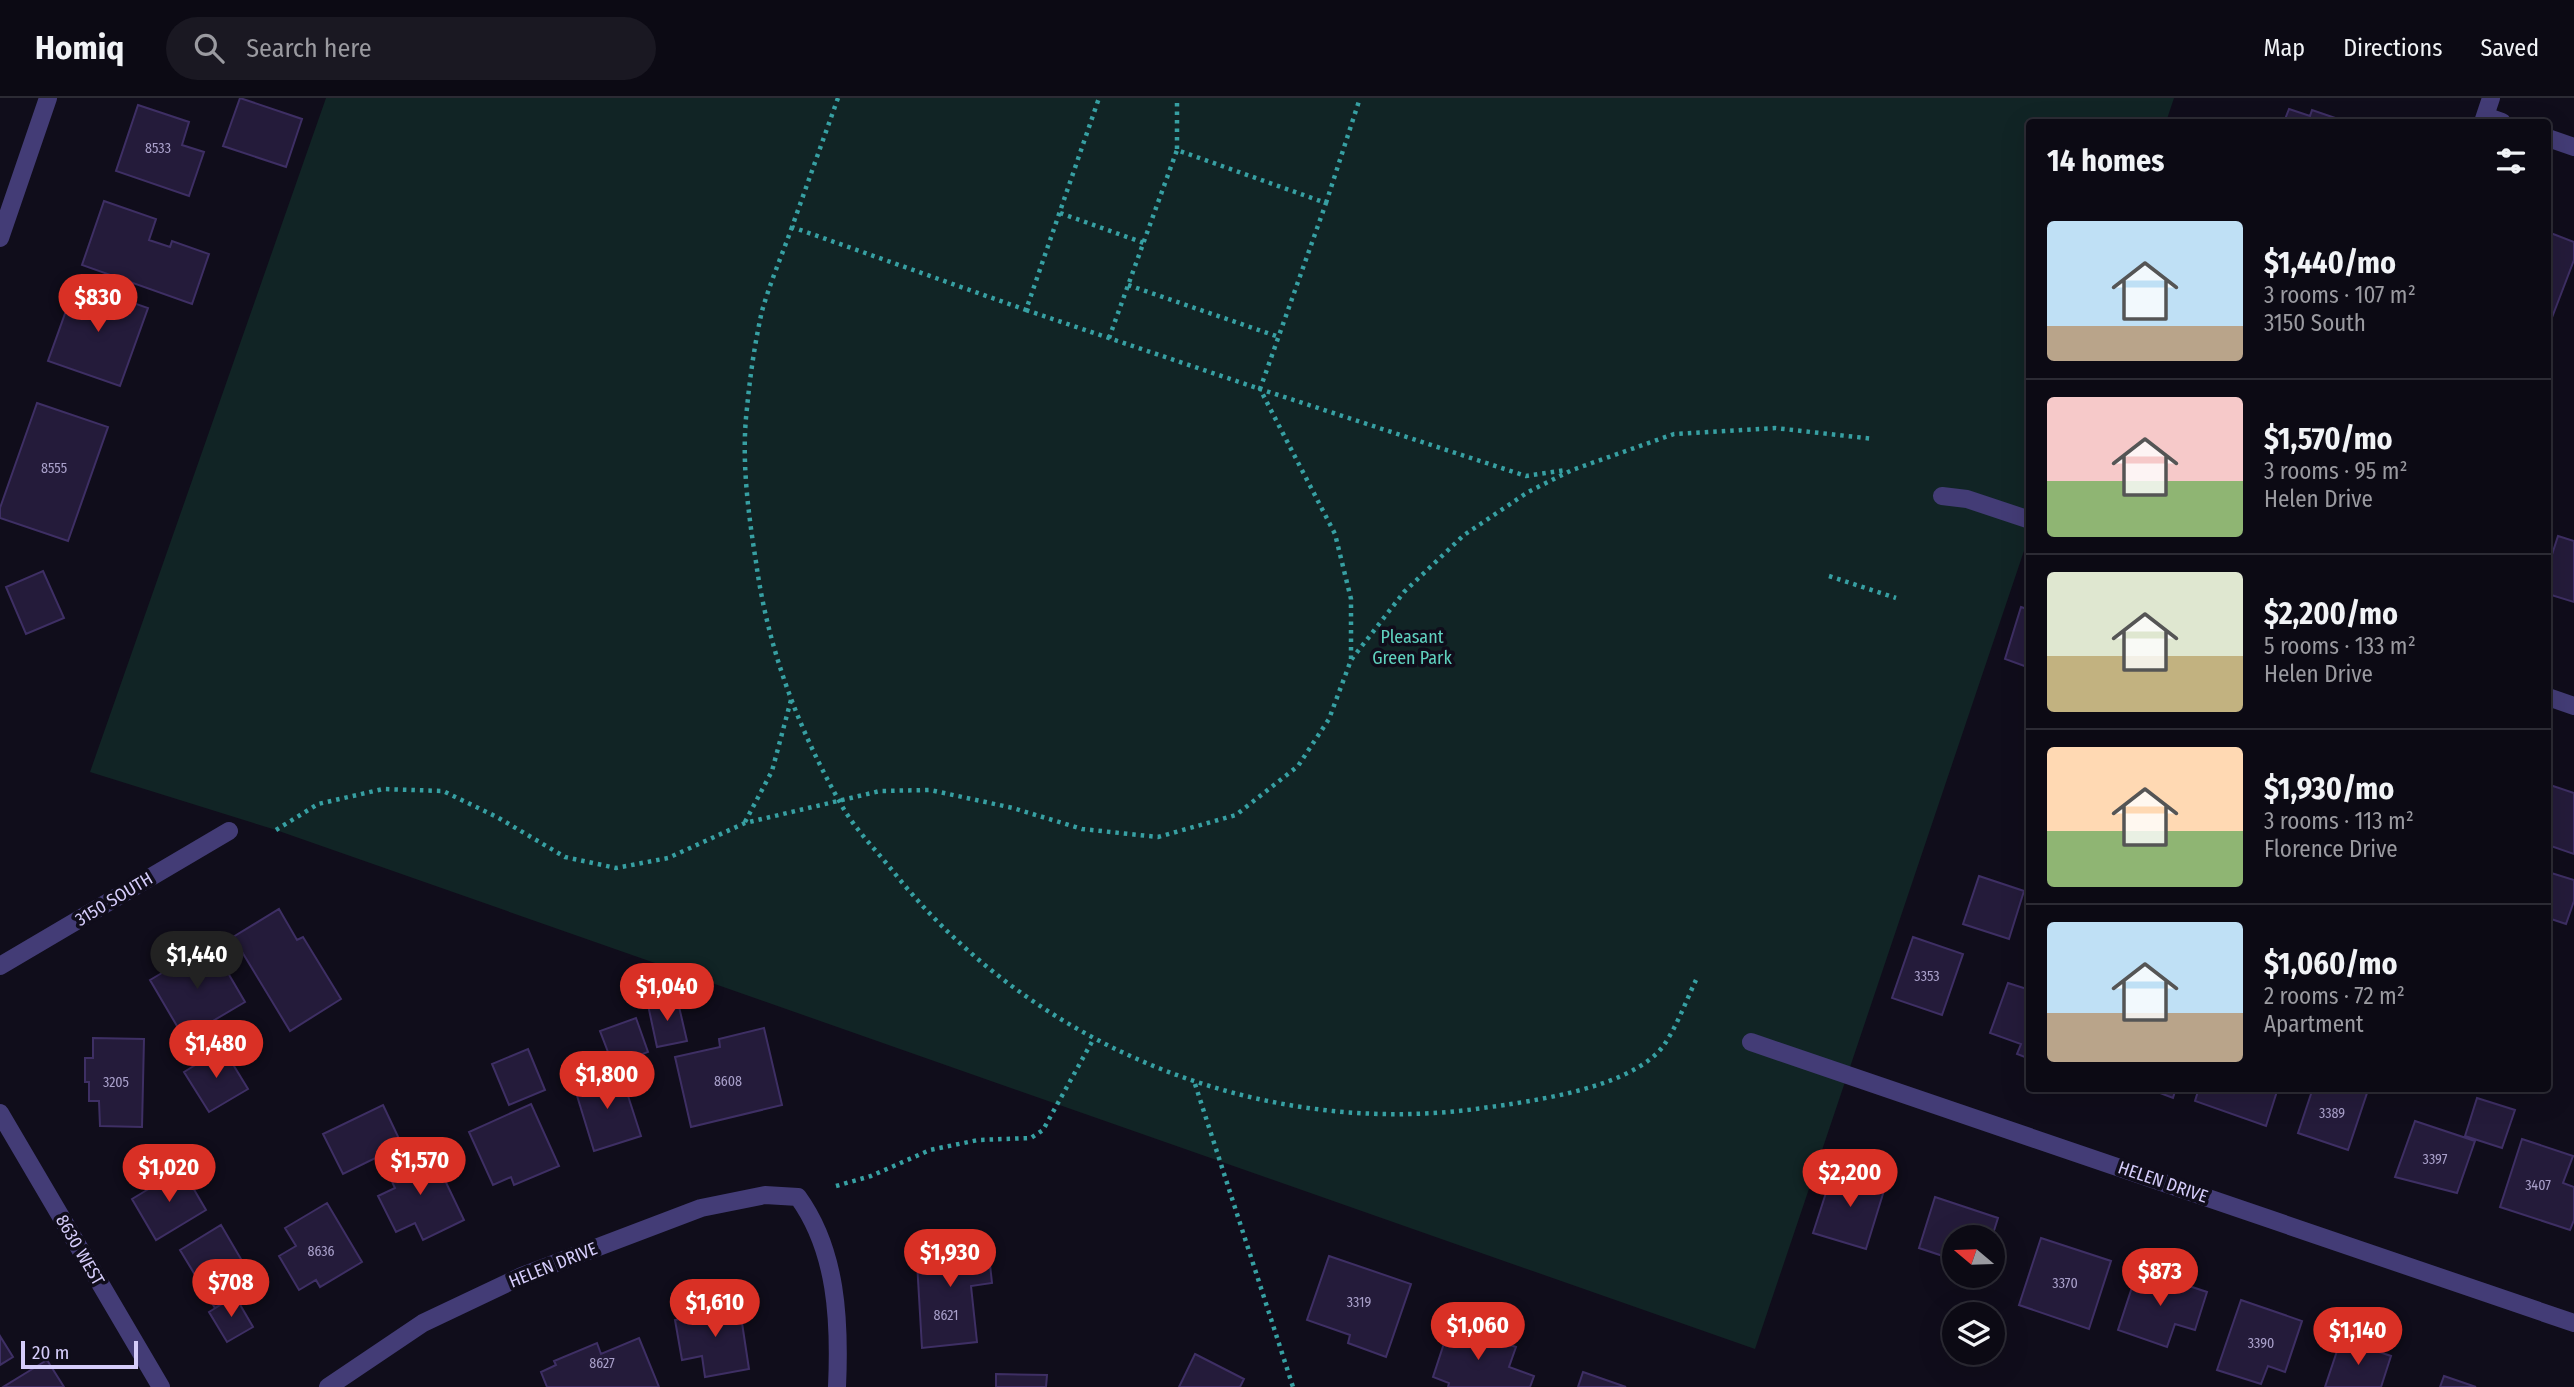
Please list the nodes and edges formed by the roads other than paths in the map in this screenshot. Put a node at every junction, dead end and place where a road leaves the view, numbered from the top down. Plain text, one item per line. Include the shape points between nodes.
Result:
1 (48, 98) edge
2 (2491, 98) edge
3 (2484, 119) edge
4 (2551, 139) edge
5 (2574, 147) edge
6 (0, 238) edge
7 (1942, 496) dead end
8 (2026, 519) edge
9 (2551, 698) edge
10 (2574, 706) edge
11 (229, 831) dead end
12 (0, 966) edge
13 (1751, 1042) dead end
14 (0, 1113) edge
15 (2574, 1324) edge
16 (161, 1387) edge
17 (328, 1387) edge
18 (836, 1387) edge

1 - 6 street
2 - 3 street
4 - 5 street
7 - 8 street via 1967,499
9 - 10 street
11 - 12 street, 3150 SOUTH
13 - 15 street, HELEN DRIVE
14 - 16 street, 8630 WEST
17 - 18 street, HELEN DRIVE via 423,1323 522,1276 701,1208 765,1195 798,1196 822,1236 839,1348

